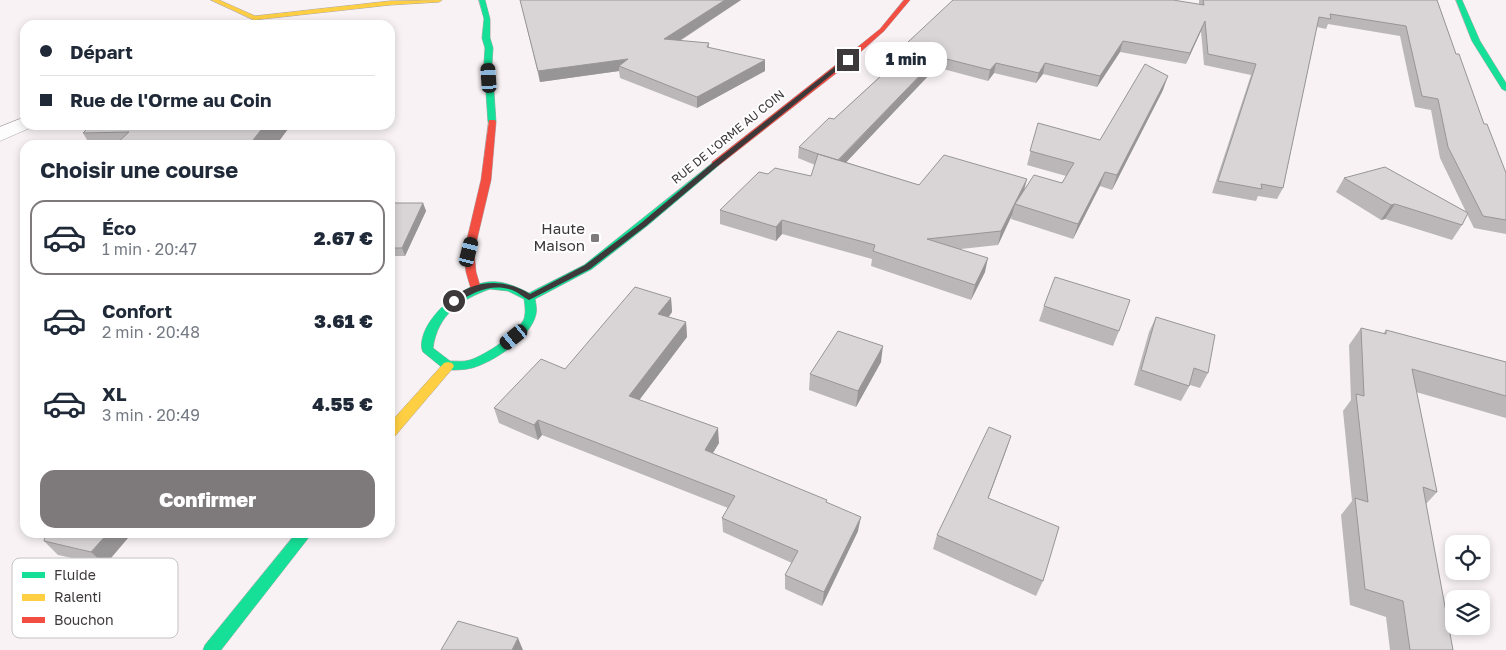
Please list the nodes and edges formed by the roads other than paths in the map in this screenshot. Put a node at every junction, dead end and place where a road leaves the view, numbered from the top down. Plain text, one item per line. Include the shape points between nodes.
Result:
1 (214, 0) edge
2 (439, 0) edge
3 (482, 0) edge
4 (907, 0) edge
5 (1459, 0) edge
6 (1506, 89) edge
7 (20, 125) edge
8 (0, 135) edge
9 (476, 289) junction
10 (529, 297) junction
11 (448, 366) junction
12 (395, 426) edge
13 (301, 538) edge
14 (210, 650) edge

1 - 2 main road via 254,18 390,2
3 - 9 main road via 487,19 492,125 486,180 469,252
4 - 10 main road, RUE DE L'ORME AU COIN via 882,30 843,64 717,162 644,224 588,267
5 - 6 main road via 1476,41
7 - 8 street
9 - 10 main road via 502,285
9 - 11 main road via 454,301 429,329 428,349
10 - 11 main road via 531,314 514,337 489,357 471,364
11 - 12 main road
13 - 14 main road

